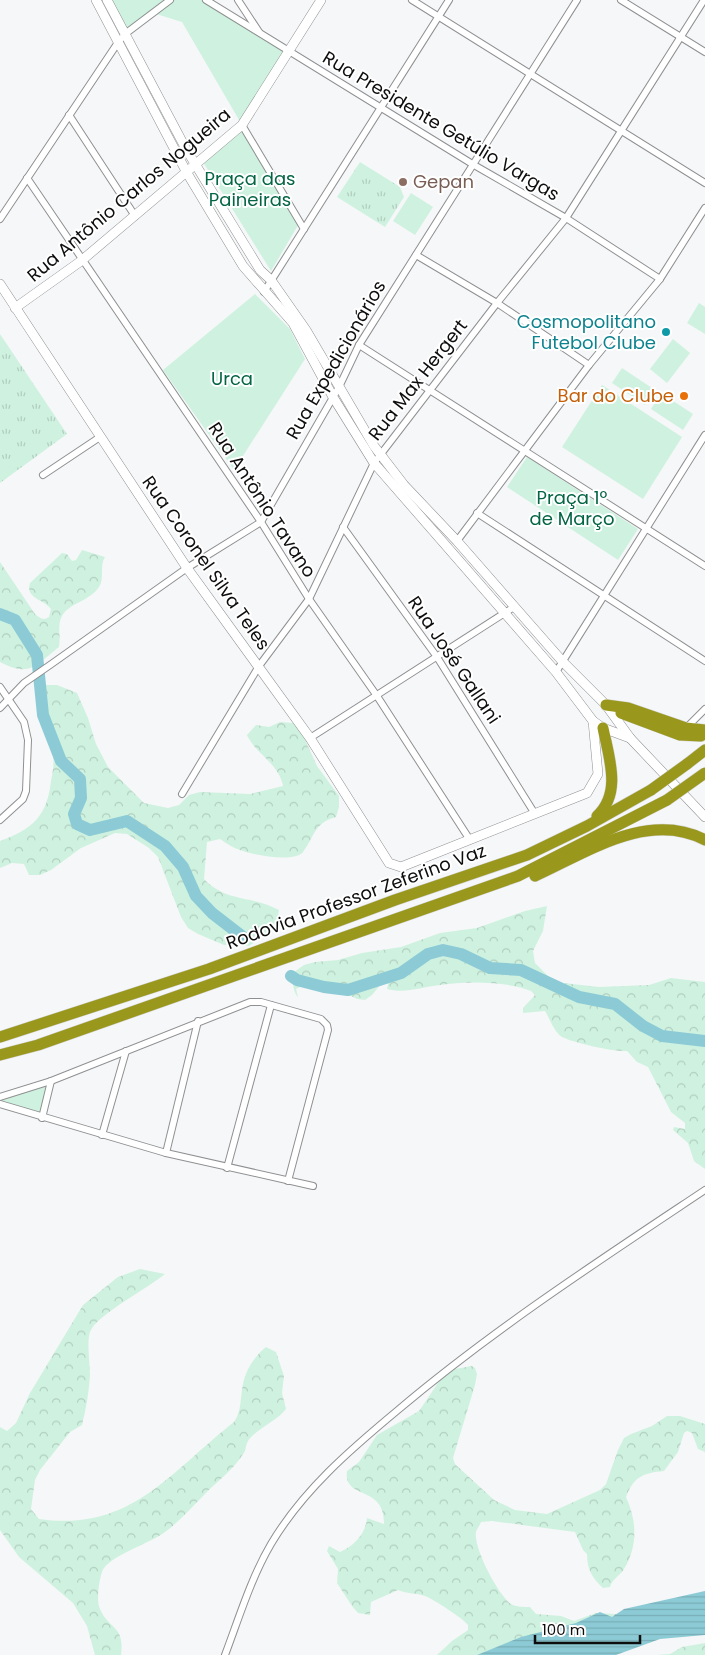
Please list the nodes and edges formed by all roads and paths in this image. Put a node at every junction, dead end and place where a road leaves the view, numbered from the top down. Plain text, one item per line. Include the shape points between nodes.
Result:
1 (96, 0) edge
2 (106, 0) edge
3 (170, 0) edge
4 (206, 0) edge
5 (238, 0) edge
6 (320, 0) edge
7 (412, 0) edge
8 (449, 0) edge
9 (577, 0) edge
10 (621, 0) edge
11 (704, 0) edge
12 (439, 16) junction
13 (125, 34) junction
14 (262, 35) junction
15 (681, 37) junction
16 (117, 44) junction
17 (289, 51) junction
18 (705, 52) edge
19 (531, 74) junction
20 (382, 109) junction
21 (69, 115) junction
22 (242, 125) junction
23 (623, 132) junction
24 (196, 165) junction
25 (474, 165) junction
26 (187, 173) junction
27 (27, 178) junction
28 (705, 183) edge
29 (705, 208) edge
30 (134, 216) junction
31 (566, 218) junction
32 (0, 219) edge
33 (304, 229) junction
34 (416, 255) junction
35 (81, 261) junction
36 (660, 279) junction
37 (272, 280) junction
38 (0, 284) edge
39 (264, 292) junction
40 (497, 303) junction
41 (15, 308) junction
42 (359, 345) junction
43 (589, 365) junction
44 (340, 387) junction
45 (431, 389) junction
46 (334, 397) junction
47 (705, 436) edge
48 (100, 437) junction
49 (523, 450) junction
50 (380, 454) junction
51 (374, 463) junction
52 (43, 475) dead end
53 (477, 513) junction
54 (261, 522) junction
55 (343, 527) junction
56 (646, 530) junction
57 (457, 541) junction
58 (705, 566) edge
59 (187, 568) junction
60 (603, 597) junction
61 (309, 600) junction
62 (514, 607) junction
63 (505, 614) junction
64 (437, 657) junction
65 (705, 661) edge
66 (563, 662) junction
67 (259, 666) junction
68 (556, 672) junction
69 (0, 687) edge
70 (377, 696) junction
71 (9, 698) junction
72 (607, 707) junction
73 (0, 708) edge
74 (705, 709) edge
75 (592, 719) junction
76 (604, 728) junction
77 (686, 728) junction
78 (705, 730) edge
79 (705, 736) edge
80 (310, 738) junction
81 (630, 738) junction
82 (705, 750) edge
83 (705, 773) edge
84 (182, 794) dead end
85 (701, 809) edge
86 (535, 814) junction
87 (705, 816) edge
88 (0, 820) edge
89 (587, 826) junction
90 (470, 840) junction
91 (705, 840) edge
92 (518, 876) junction
93 (271, 1005) junction
94 (198, 1021) junction
95 (0, 1036) edge
96 (38, 1045) junction
97 (126, 1051) junction
98 (0, 1054) edge
99 (0, 1059) edge
100 (51, 1081) junction
101 (0, 1097) edge
102 (0, 1104) edge
103 (42, 1118) junction
104 (102, 1135) junction
105 (166, 1153) junction
106 (227, 1168) junction
107 (288, 1181) junction
108 (313, 1186) dead end
109 (705, 1190) edge
110 (225, 1655) edge

1 - 16 street
2 - 13 street
3 - 13 street
4 - 14 street, Rua Presidente Getúlio Vargas
5 - 14 street
6 - 17 street, Rua Antônio Carlos Nogueira
7 - 12 street
8 - 12 street
9 - 19 street, Rua Expedicionários
10 - 15 street
11 - 15 street, Rua Max Hergert
12 - 19 street
12 - 20 street
13 - 16 street
13 - 24 street
14 - 17 street, Rua Presidente Getúlio Vargas
15 - 18 street
15 - 23 street, Rua Max Hergert
16 - 21 street
16 - 26 street
17 - 20 street, Rua Presidente Getúlio Vargas
17 - 22 street, Rua Antônio Carlos Nogueira
19 - 23 street
19 - 25 street, Rua Expedicionários
20 - 25 street, Rua Presidente Getúlio Vargas
20 - 33 street
21 - 27 street
21 - 30 street
22 - 24 street, Rua Antônio Carlos Nogueira
22 - 33 street
23 - 28 street
23 - 31 street, Rua Max Hergert
24 - 26 street, Rua Antônio Carlos Nogueira
24 - 37 street via 260,270
25 - 31 street, Rua Presidente Getúlio Vargas
25 - 34 street, Rua Expedicionários
26 - 30 street, Rua Antônio Carlos Nogueira
26 - 39 street via 247,273
27 - 32 street
27 - 35 street, Rua Antônio Tavano
29 - 36 street
30 - 35 street, Rua Antônio Carlos Nogueira
31 - 36 street, Rua Presidente Getúlio Vargas
31 - 40 street, Rua Max Hergert
33 - 37 street
34 - 40 street
34 - 42 street, Rua Expedicionários
35 - 41 street, Rua Antônio Carlos Nogueira
35 - 54 street, Rua Antônio Tavano
36 - 43 street
37 - 39 street
37 - 44 street
38 - 41 street, Rua Coronel Silva Teles
39 - 46 street via 293,323
40 - 43 street
40 - 45 street, Rua Max Hergert
41 - 48 street, Rua Coronel Silva Teles
42 - 44 street, Rua Expedicionários
42 - 45 street
43 - 49 street
44 - 46 street, Rua Expedicionários
44 - 50 street
45 - 49 street
45 - 50 street, Rua Max Hergert
46 - 51 street
46 - 54 street, Rua Expedicionários
47 - 56 street
48 - 52 street
48 - 59 street, Rua Coronel Silva Teles
49 - 53 street
49 - 56 street
50 - 51 street, Rua Max Hergert
50 - 57 street
51 - 55 street, Rua Max Hergert
51 - 63 street
53 - 57 street
53 - 60 street
54 - 59 street, Rua Expedicionários
54 - 61 street, Rua Antônio Tavano
55 - 61 street, Rua Max Hergert
55 - 64 street, Rua José Gallani
56 - 58 street
56 - 60 street
57 - 62 street
59 - 67 street, Rua Coronel Silva Teles
59 - 71 street, Rua Expedicionários via 24,683
60 - 65 street
60 - 66 street
61 - 67 street, Rua Max Hergert
61 - 70 street, Rua Antônio Tavano
62 - 63 street
62 - 66 street
63 - 64 street
63 - 68 street
64 - 70 street
64 - 86 street, Rua José Gallani
66 - 68 street
66 - 72 street
67 - 80 street, Rua Coronel Silva Teles
67 - 84 street, Rua Max Hergert
68 - 75 street
69 - 71 street
70 - 80 street
70 - 90 street, Rua Antônio Tavano
71 - 73 street, Rua Expedicionários
71 - 88 street via 27,730 26,790 19,805
72 - 75 street via 596,704
72 - 77 highway via 628,708
72 - 79 highway via 680,735
72 - 81 street
74 - 77 street
75 - 76 street
75 - 86 street via 598,761 594,784 587,793
76 - 81 street
76 - 89 highway via 613,789 602,812
77 - 78 highway
80 - 90 street, Rua Coronel Silva Teles via 393,866 401,867
81 - 85 street
82 - 89 highway, Rodovia Professor Zeferino Vaz, bridge via 650,790
83 - 92 highway, Rodovia Professor Zeferino Vaz, bridge via 667,800
85 - 87 street
86 - 90 street
89 - 95 highway, Rodovia Professor Zeferino Vaz via 526,855 209,969
91 - 92 highway via 680,831 662,829 624,835 535,876
92 - 96 highway, Rodovia Professor Zeferino Vaz
93 - 94 street via 250,1002
93 - 106 street
93 - 107 street via 321,1019 328,1030
94 - 97 street
94 - 105 street
96 - 98 highway, Rodovia Professor Zeferino Vaz
96 - 99 highway
97 - 100 street
97 - 104 street
100 - 101 street
100 - 103 street
102 - 103 street
103 - 104 street
104 - 105 street
105 - 106 street
106 - 107 street
107 - 108 street
109 - 110 street via 453,1364 333,1467 295,1510 272,1543 256,1572

